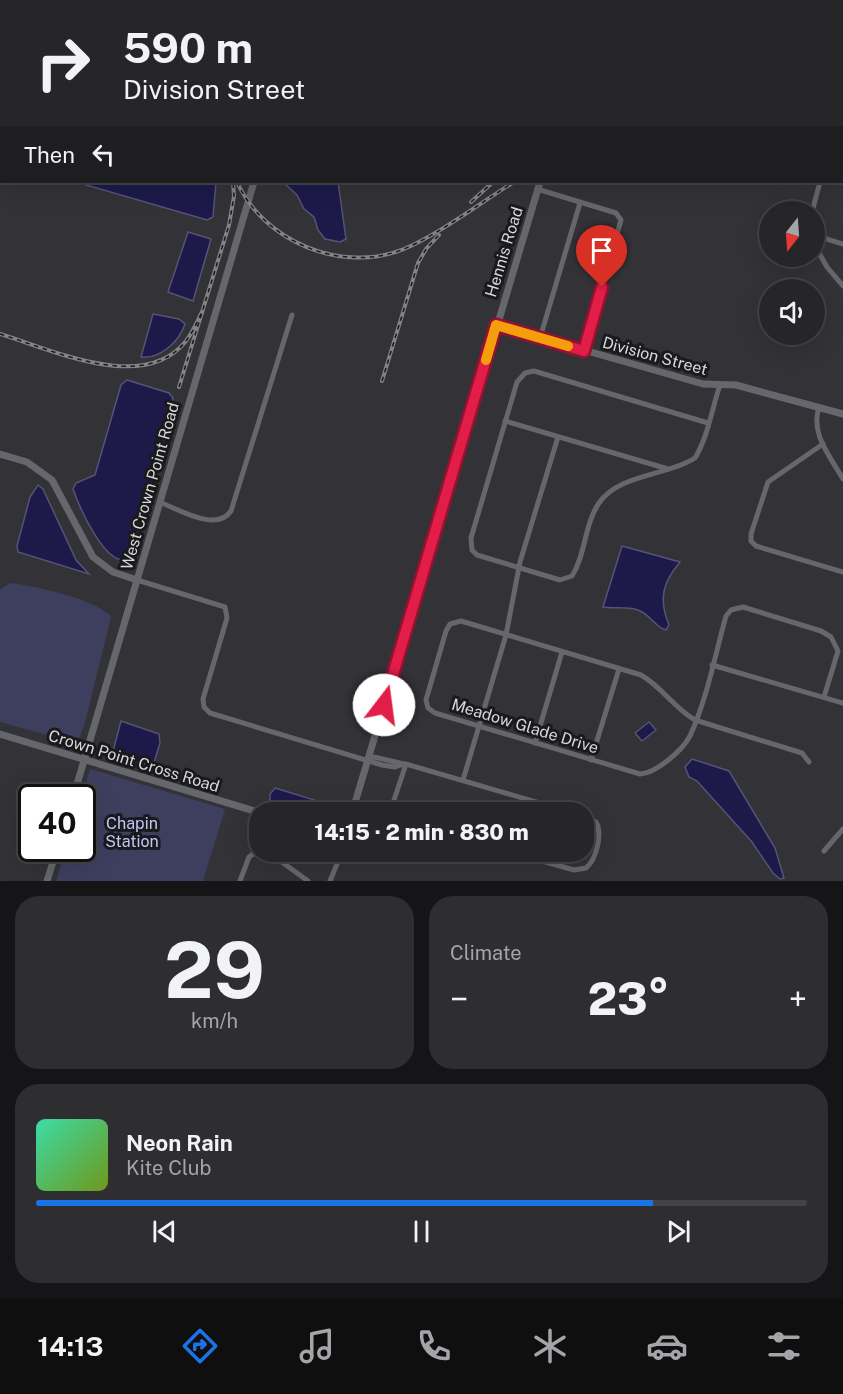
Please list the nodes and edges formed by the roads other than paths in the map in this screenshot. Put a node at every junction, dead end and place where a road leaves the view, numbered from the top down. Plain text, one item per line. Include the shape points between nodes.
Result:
1 (254, 183) edge
2 (820, 183) edge
3 (538, 185) edge
4 (815, 201) edge
5 (580, 203) junction
6 (825, 239) edge
7 (843, 244) edge
8 (825, 263) edge
9 (843, 286) edge
10 (292, 315) dead end
11 (496, 325) junction
12 (540, 338) junction
13 (584, 351) junction
14 (720, 385) junction
15 (819, 407) junction
16 (843, 414) edge
17 (505, 421) junction
18 (708, 423) junction
19 (558, 437) junction
20 (823, 444) junction
21 (0, 454) edge
22 (668, 469) junction
23 (843, 479) edge
24 (159, 502) junction
25 (519, 568) junction
26 (843, 572) edge
27 (137, 580) junction
28 (506, 635) junction
29 (562, 652) junction
30 (712, 665) junction
31 (619, 669) junction
32 (824, 697) junction
33 (843, 703) edge
34 (695, 720) junction
35 (478, 726) junction
36 (0, 734) edge
37 (536, 743) junction
38 (368, 759) junction
39 (591, 760) junction
40 (85, 761) junction
41 (809, 762) dead end
42 (404, 764) junction
43 (463, 780) junction
44 (78, 784) edge
45 (355, 802) edge
46 (393, 802) edge
47 (537, 802) edge
48 (249, 809) edge
49 (594, 821) edge
50 (843, 829) edge
51 (824, 850) dead end
52 (594, 855) edge
53 (249, 857) edge
54 (53, 862) edge
55 (282, 862) edge
56 (338, 862) edge
57 (546, 862) edge
58 (592, 862) edge
59 (47, 881) edge
60 (240, 881) edge
61 (308, 881) edge
62 (330, 881) edge

1 - 24 street, West Crown Point Road
2 - 4 street
3 - 5 street
3 - 11 street, Hennis Road
5 - 12 street
5 - 13 street via 616,213 621,224
6 - 7 street
8 - 9 street
10 - 24 street via 226,519 208,520
11 - 12 street, Division Street
11 - 38 street, Hennis Road
12 - 13 street, Division Street
13 - 14 street, Division Street via 703,384
14 - 15 street, Division Street via 736,385
14 - 18 street
15 - 16 street, Division Street
15 - 20 street via 815,422
17 - 18 street via 520,376 530,371
17 - 19 street
17 - 25 street via 470,544 477,555
18 - 22 street via 695,458
19 - 22 street
19 - 25 street
20 - 23 street
20 - 26 street via 768,482 751,541 756,546
21 - 27 street via 27,462 52,480 93,557 113,572
22 - 25 street via 617,487 600,501 572,576 560,580
24 - 27 street, West Crown Point Road
25 - 28 street
27 - 38 street via 225,607 227,618 203,699 210,713
27 - 40 street, West Crown Point Road
28 - 29 street, Meadow Glade Drive
28 - 35 street
28 - 35 street, Meadow Glade Drive via 461,621 450,624 446,631 426,702 428,708
29 - 31 street, Meadow Glade Drive
29 - 37 street
30 - 32 street
30 - 32 street via 726,616 743,607 831,637 838,651
30 - 34 street
31 - 34 street, Meadow Glade Drive via 653,682 681,713
31 - 39 street
32 - 33 street
34 - 39 street, Meadow Glade Drive via 680,749 648,774
34 - 41 street via 802,753
35 - 37 street, Meadow Glade Drive
35 - 43 street
36 - 40 street, Crown Point Cross Road
37 - 39 street, Meadow Glade Drive
38 - 42 street via 389,767
38 - 45 street, Hennis Road
40 - 44 street, West Crown Point Road
40 - 48 street, Crown Point Cross Road
42 - 43 street
42 - 46 street
43 - 47 street
49 - 52 street via 600,833
50 - 51 street
53 - 60 street
54 - 59 street
55 - 61 street
56 - 62 street
57 - 58 street via 574,870 586,868

